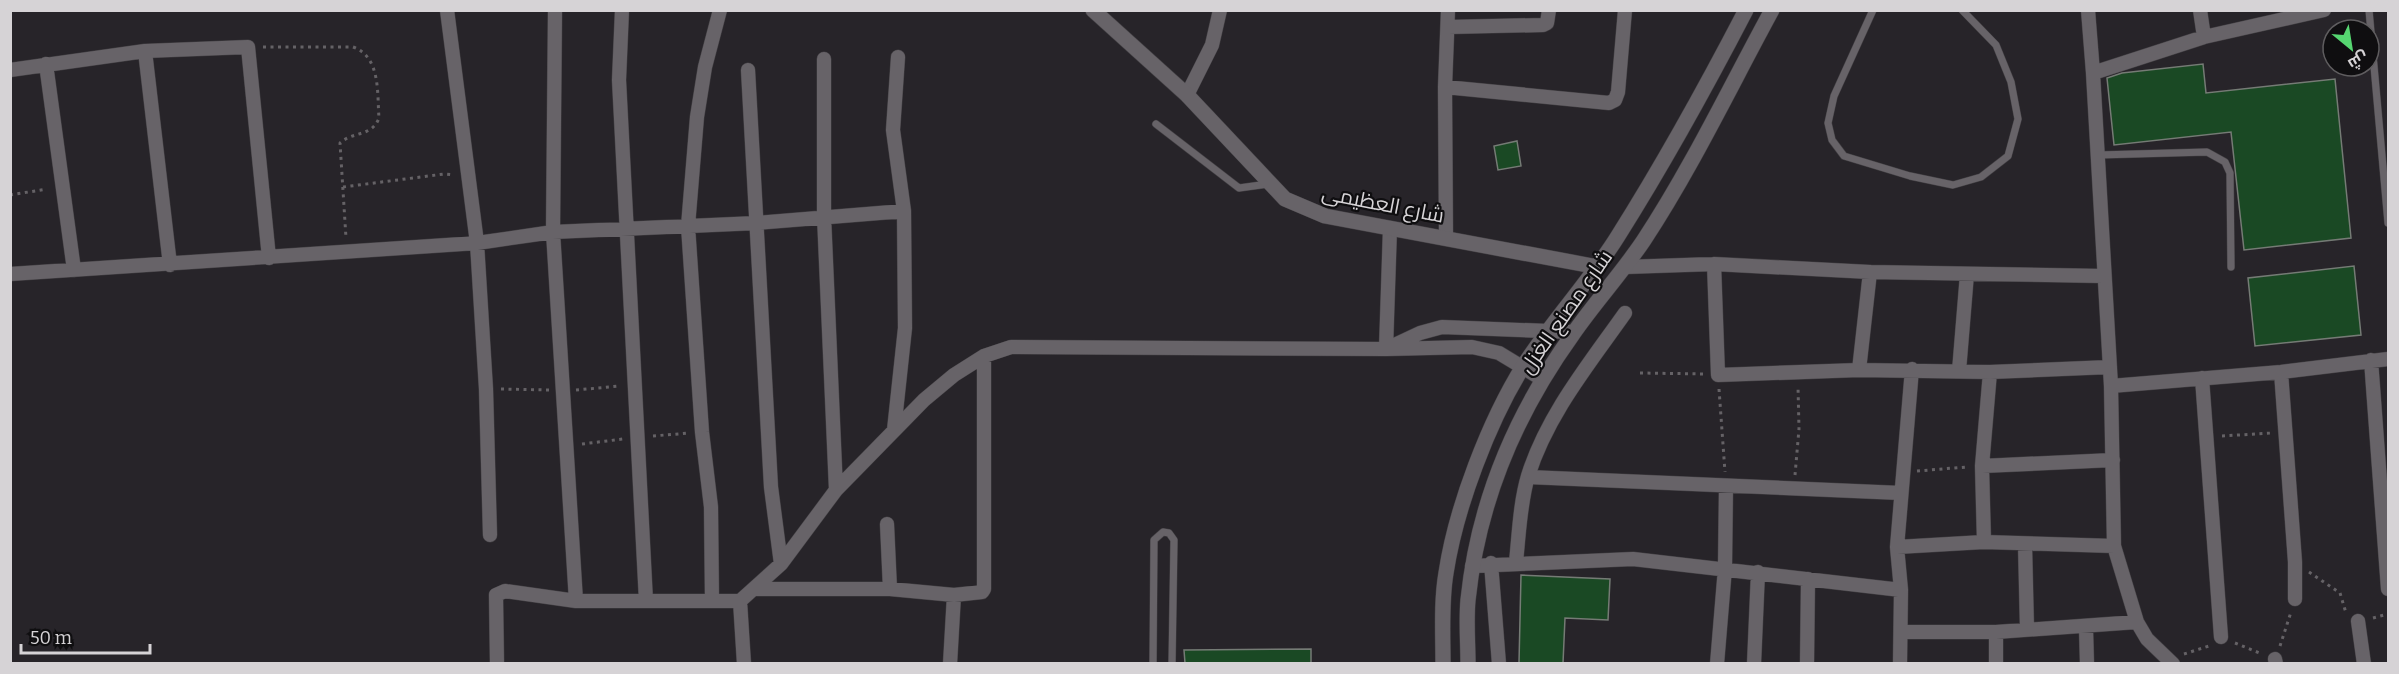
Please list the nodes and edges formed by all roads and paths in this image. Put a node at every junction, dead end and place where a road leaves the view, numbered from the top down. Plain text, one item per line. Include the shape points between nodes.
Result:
1 (447, 10) edge
2 (555, 10) edge
3 (622, 10) edge
4 (720, 10) edge
5 (1093, 10) edge
6 (1220, 10) edge
7 (1448, 10) edge
8 (1549, 10) edge
9 (1624, 10) edge
10 (1746, 10) edge
11 (1772, 10) edge
12 (1873, 10) edge
13 (1962, 10) edge
14 (2088, 10) edge
15 (2200, 10) edge
16 (2369, 10) edge
17 (2323, 11) edge
18 (1448, 27) junction
19 (2204, 37) junction
20 (249, 47) junction
21 (145, 51) junction
22 (898, 57) dead end
23 (824, 59) dead end
24 (46, 64) junction
25 (10, 70) edge
26 (748, 70) dead end
27 (2093, 73) junction
28 (1445, 87) junction
29 (1187, 95) junction
30 (1156, 124) dead end
31 (2098, 155) junction
32 (471, 178) junction
33 (1268, 184) junction
34 (64, 186) junction
35 (343, 188) junction
36 (10, 195) edge
37 (904, 210) junction
38 (824, 216) junction
39 (757, 223) junction
40 (2388, 223) edge
41 (688, 226) junction
42 (1390, 228) junction
43 (627, 229) junction
44 (554, 232) junction
45 (1446, 238) junction
46 (477, 243) junction
47 (347, 252) junction
48 (269, 258) junction
49 (1714, 264) junction
50 (170, 265) junction
51 (1598, 267) junction
52 (1624, 267) junction
53 (2231, 267) dead end
54 (74, 270) junction
55 (1870, 272) junction
56 (10, 274) edge
57 (1967, 274) junction
58 (2103, 276) junction
59 (1625, 314) dead end
60 (1548, 330) junction
61 (1573, 333) junction
62 (1386, 349) junction
63 (984, 356) junction
64 (2388, 359) edge
65 (2371, 360) junction
66 (1523, 367) junction
67 (2110, 367) junction
68 (1912, 369) junction
69 (1859, 370) junction
70 (1959, 371) junction
71 (1990, 372) junction
72 (2282, 372) junction
73 (1640, 373) dead end
74 (1797, 373) junction
75 (1718, 375) junction
76 (2202, 378) junction
77 (1542, 379) junction
78 (634, 385) junction
79 (2111, 386) junction
80 (486, 389) junction
81 (562, 391) junction
82 (894, 430) junction
83 (702, 432) junction
84 (2286, 432) junction
85 (2204, 436) junction
86 (639, 438) junction
87 (567, 445) junction
88 (2113, 459) junction
89 (1982, 466) junction
90 (1903, 472) junction
91 (1528, 477) junction
92 (1726, 486) junction
93 (1794, 489) junction
94 (836, 490) junction
95 (1901, 493) junction
96 (887, 524) dead end
97 (490, 535) dead end
98 (1984, 543) junction
99 (2025, 544) junction
100 (2114, 546) junction
101 (1897, 547) junction
102 (1516, 562) junction
103 (2295, 562) junction
104 (1491, 563) junction
105 (781, 564) junction
106 (1472, 566) junction
107 (1725, 568) junction
108 (1758, 572) junction
109 (1808, 579) junction
110 (755, 589) junction
111 (890, 589) junction
112 (2388, 589) edge
113 (1901, 590) junction
114 (954, 595) junction
115 (2295, 599) joint
116 (576, 601) junction
117 (646, 601) junction
118 (712, 601) junction
119 (741, 601) junction
120 (2358, 621) joint
121 (2137, 622) junction
122 (2086, 628) junction
123 (2027, 629) junction
124 (1901, 632) junction
125 (1996, 632) junction
126 (2221, 637) junction
127 (2171, 661) edge
128 (2275, 661) edge
129 (497, 663) edge
130 (744, 663) edge
131 (950, 663) edge
132 (1153, 663) edge
133 (1172, 663) edge
134 (1443, 663) edge
135 (1468, 663) edge
136 (1498, 663) edge
137 (1717, 663) edge
138 (1754, 663) edge
139 (1808, 663) edge
140 (1900, 663) edge
141 (1996, 663) edge
142 (2087, 663) edge
143 (2364, 663) edge

1 - 32 street
2 - 44 street
3 - 43 street via 619,80
4 - 41 street via 697,117
5 - 29 street, شارع العظيمى
6 - 29 street via 1212,45
7 - 18 street
8 - 18 street via 1543,25
9 - 28 street via 1618,92 1610,103
10 - 51 street, شارع مصنع الغزل via 1679,133
11 - 52 street, شارع مصنع الغزل via 1661,212
12 - 13 lane via 1834,96 1828,123 1832,140 1844,156 1953,185 1981,177 2008,156 2018,119 2011,82 1996,45
14 - 27 street
15 - 19 street
16 - 40 lane
17 - 19 street
18 - 28 street
19 - 27 street
20 - 21 street
20 - 35 path via 353,47 370,58 375,69 379,118 369,132 346,137 340,143
20 - 48 street
21 - 24 street
21 - 50 street
22 - 37 street via 893,130
23 - 38 street
24 - 25 street
24 - 34 street
26 - 39 street
27 - 31 street
28 - 45 street
29 - 33 street, شارع العظيمى
30 - 33 lane via 1239,188
31 - 53 lane via 2207,152 2225,162 2230,173
31 - 58 street
32 - 35 path via 444,174
32 - 46 street
33 - 42 street, شارع العظيمى via 1305,209
34 - 36 path
34 - 54 street
35 - 47 path
37 - 38 street
37 - 82 street via 905,328
38 - 39 street
38 - 94 street
39 - 41 street
39 - 105 street via 771,487
41 - 43 street
41 - 83 street
42 - 45 street, شارع العظيمى
42 - 62 street
43 - 44 street
43 - 78 street
44 - 46 street
44 - 81 street
45 - 51 street, شارع العظيمى
46 - 47 street
46 - 80 street
47 - 48 street
48 - 50 street
49 - 52 street
49 - 55 street
49 - 75 street
50 - 54 street
51 - 60 street, شارع مصنع الغزل
52 - 61 street, شارع مصنع الغزل
54 - 56 street
55 - 57 street
55 - 69 street
57 - 58 street
57 - 70 street
58 - 67 street
59 - 91 street via 1566,396
60 - 61 street
60 - 62 street via 1442,327
60 - 66 street, شارع مصنع الغزل
61 - 77 street, شارع مصنع الغزل
62 - 63 street via 1011,347
62 - 66 street via 1472,347 1499,353
63 - 82 street via 954,375
63 - 114 street via 984,588 977,594
64 - 65 street
65 - 72 street
65 - 112 street
66 - 77 street
66 - 134 street, شارع مصنع الغزل via 1498,415 1452,537 1445,575
67 - 71 street
67 - 79 street
68 - 69 street
68 - 70 street
68 - 90 street
69 - 74 street
70 - 71 street
71 - 89 street
72 - 76 street
72 - 84 street
73 - 75 path
74 - 75 street
74 - 93 path via 1799,429
75 - 92 path
76 - 79 street
76 - 85 street
77 - 106 street, شارع مصنع الغزل via 1496,474
78 - 81 path
78 - 86 street
79 - 88 street
80 - 81 path
80 - 97 street
81 - 87 street
82 - 94 street
83 - 86 path
83 - 118 street via 711,507
84 - 85 path
84 - 103 street
85 - 126 street
86 - 87 path
86 - 117 street
87 - 116 street
88 - 89 street
88 - 100 street
89 - 90 path
89 - 98 street
90 - 95 street
91 - 92 street
91 - 102 street
92 - 93 street
92 - 107 street
93 - 95 street
94 - 105 street
95 - 101 street
96 - 111 street
98 - 99 street
98 - 101 street
99 - 100 street
99 - 123 street
100 - 121 street
101 - 113 street
102 - 104 street
102 - 107 street via 1634,559
103 - 115 street
103 - 120 path via 2340,593 2347,616
104 - 106 street
104 - 136 street
105 - 110 street
106 - 135 street, شارع مصنع الغزل via 1467,603
107 - 108 street
107 - 137 street
108 - 109 street
108 - 138 street
109 - 113 street
109 - 139 street
110 - 111 street
110 - 119 street
111 - 114 street
113 - 124 street
114 - 131 street
115 - 128 path
116 - 117 street
116 - 129 street via 505,591 496,595
117 - 118 street
118 - 119 street
119 - 130 street
120 - 143 street
121 - 122 street
121 - 127 street via 2147,639
122 - 123 street
122 - 142 street
123 - 125 street
124 - 125 street
124 - 140 street
125 - 141 street
126 - 127 path via 2205,650
126 - 128 path
132 - 133 lane via 1154,540 1163,532 1174,540

